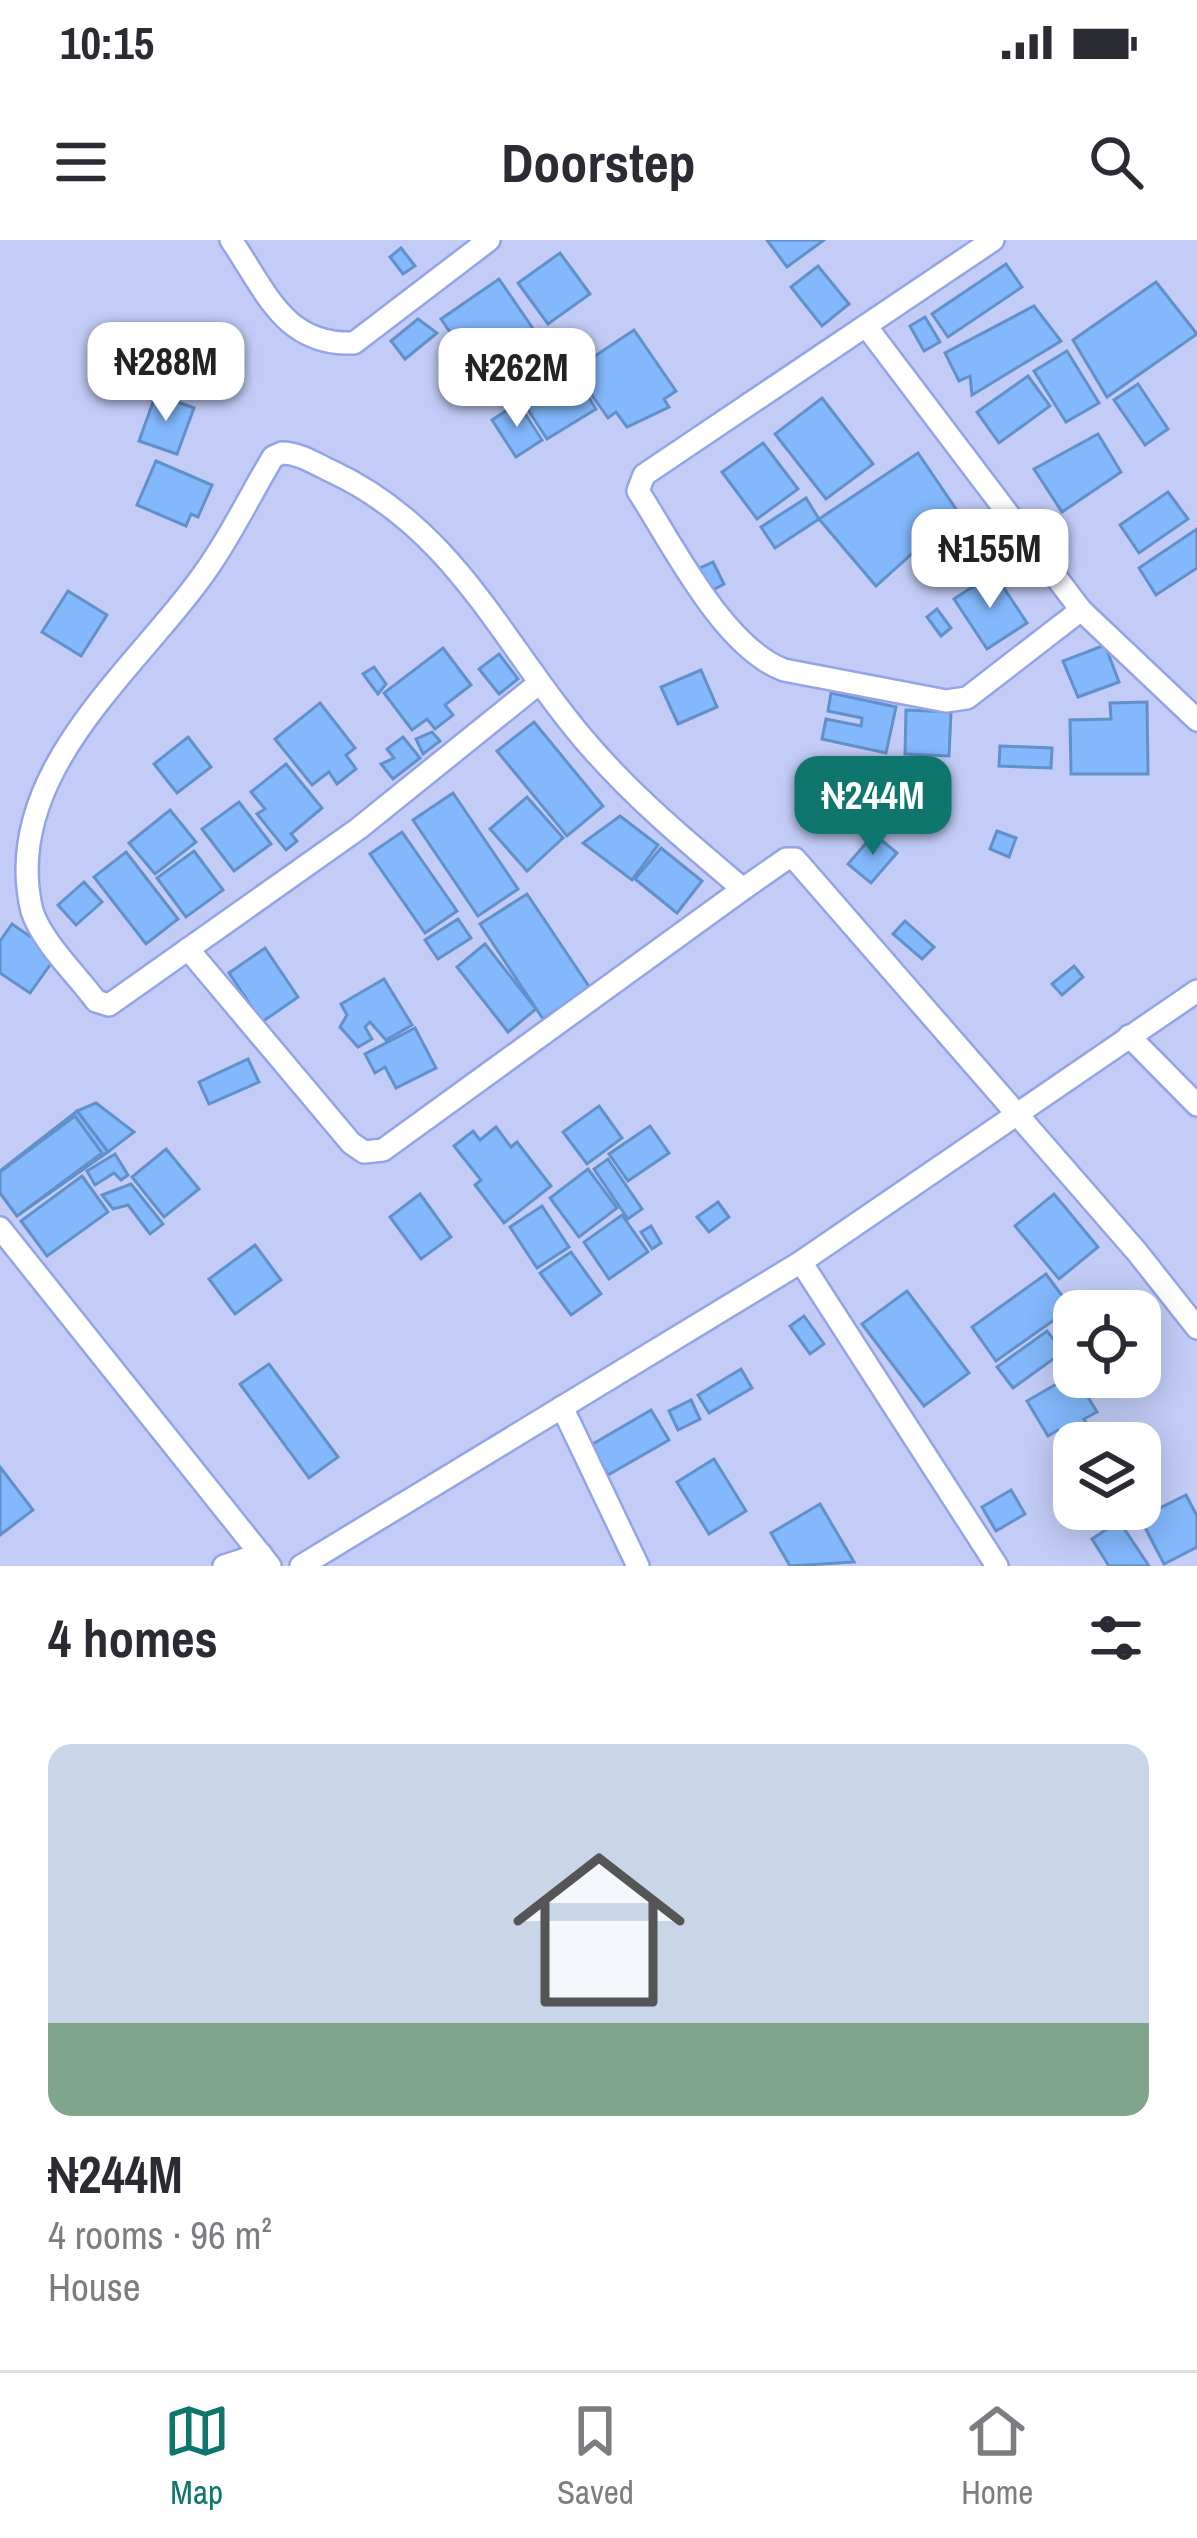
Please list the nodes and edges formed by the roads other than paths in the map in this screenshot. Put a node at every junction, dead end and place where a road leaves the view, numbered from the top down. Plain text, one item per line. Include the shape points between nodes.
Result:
1 (231, 240) edge
2 (489, 240) edge
3 (993, 240) edge
4 (866, 326) junction
5 (1081, 610) junction
6 (538, 685) junction
7 (1197, 720) edge
8 (742, 890) junction
9 (188, 950) junction
10 (1197, 991) edge
11 (1129, 1036) junction
12 (1197, 1105) edge
13 (1018, 1112) junction
14 (0, 1228) edge
15 (801, 1262) junction
16 (1197, 1328) edge
17 (562, 1406) junction
18 (266, 1560) edge
19 (224, 1566) edge
20 (301, 1566) edge
21 (638, 1566) edge
22 (997, 1566) edge

1 - 2 street via 288,323 331,344 354,343
3 - 4 street
4 - 5 street
4 - 5 street via 639,482 712,606 770,665 946,701 967,698
5 - 7 street
6 - 8 street via 651,808
6 - 9 street via 358,830
6 - 9 street via 415,521 292,453 273,458 199,581 52,754 32,807 32,914 96,1001 109,1005
8 - 9 street via 383,1150 350,1143
8 - 13 street via 786,860 805,866
10 - 11 street
11 - 12 street
11 - 13 street
13 - 15 street
13 - 16 street
14 - 18 street
15 - 17 street
15 - 22 street
17 - 20 street
17 - 21 street
18 - 19 street

